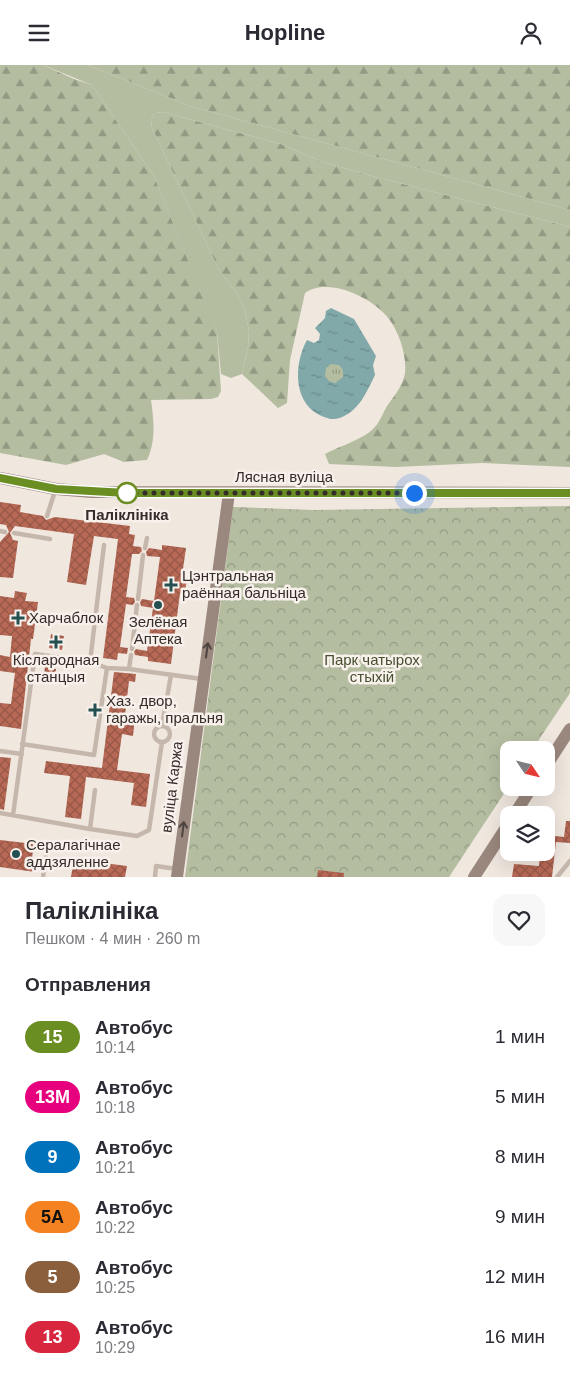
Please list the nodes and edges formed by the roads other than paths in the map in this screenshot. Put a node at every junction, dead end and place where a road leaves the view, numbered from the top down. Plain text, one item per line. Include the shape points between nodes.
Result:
1 (0, 478) edge
2 (56, 489) junction
3 (229, 493) junction
4 (570, 493) edge
5 (47, 516) dead end
6 (45, 531) dead end
7 (14, 533) dead end
8 (147, 537) dead end
9 (104, 545) dead end
10 (145, 548) dead end
11 (143, 555) dead end
12 (138, 599) dead end
13 (137, 605) dead end
14 (132, 649) dead end
15 (131, 655) dead end
16 (90, 662) junction
17 (107, 668) junction
18 (129, 669) junction
19 (171, 675) junction
20 (204, 679) junction
21 (162, 725) junction
22 (570, 729) edge
23 (162, 742) junction
24 (22, 744) junction
25 (0, 751) edge
26 (555, 752) edge
27 (22, 754) junction
28 (95, 790) dead end
29 (0, 813) edge
30 (13, 815) junction
31 (90, 829) junction
32 (500, 837) edge
33 (46, 857) dead end
34 (570, 861) edge
35 (178, 873) edge
36 (43, 877) edge
37 (155, 877) edge
38 (474, 877) edge
39 (557, 877) edge

1 - 2 main road, Лясная вуліца
2 - 3 main road, Лясная вуліца
2 - 5 lane
3 - 4 main road, Лясная вуліца
20 -> 3 main road, вуліца Каржа
6 - 7 lane via 47,539
8 - 10 lane
9 - 16 lane
11 - 12 lane
13 - 14 lane
15 - 18 lane
16 - 17 lane
16 - 24 lane via 35,654
17 - 18 lane
17 - 24 lane via 94,755
18 - 19 lane
19 - 20 lane
19 - 21 lane
35 -> 20 main road, вуліца Каржа
21 - 23 lane via 170,735
21 - 23 lane via 154,733 155,738
22 - 26 main road
23 - 31 lane via 149,830 137,836
24 - 27 lane
25 - 27 lane
27 - 30 lane
28 - 31 lane
29 - 30 lane
30 - 31 lane
32 - 38 main road
33 - 36 lane
34 - 39 lane
35 - 37 lane via 156,866

